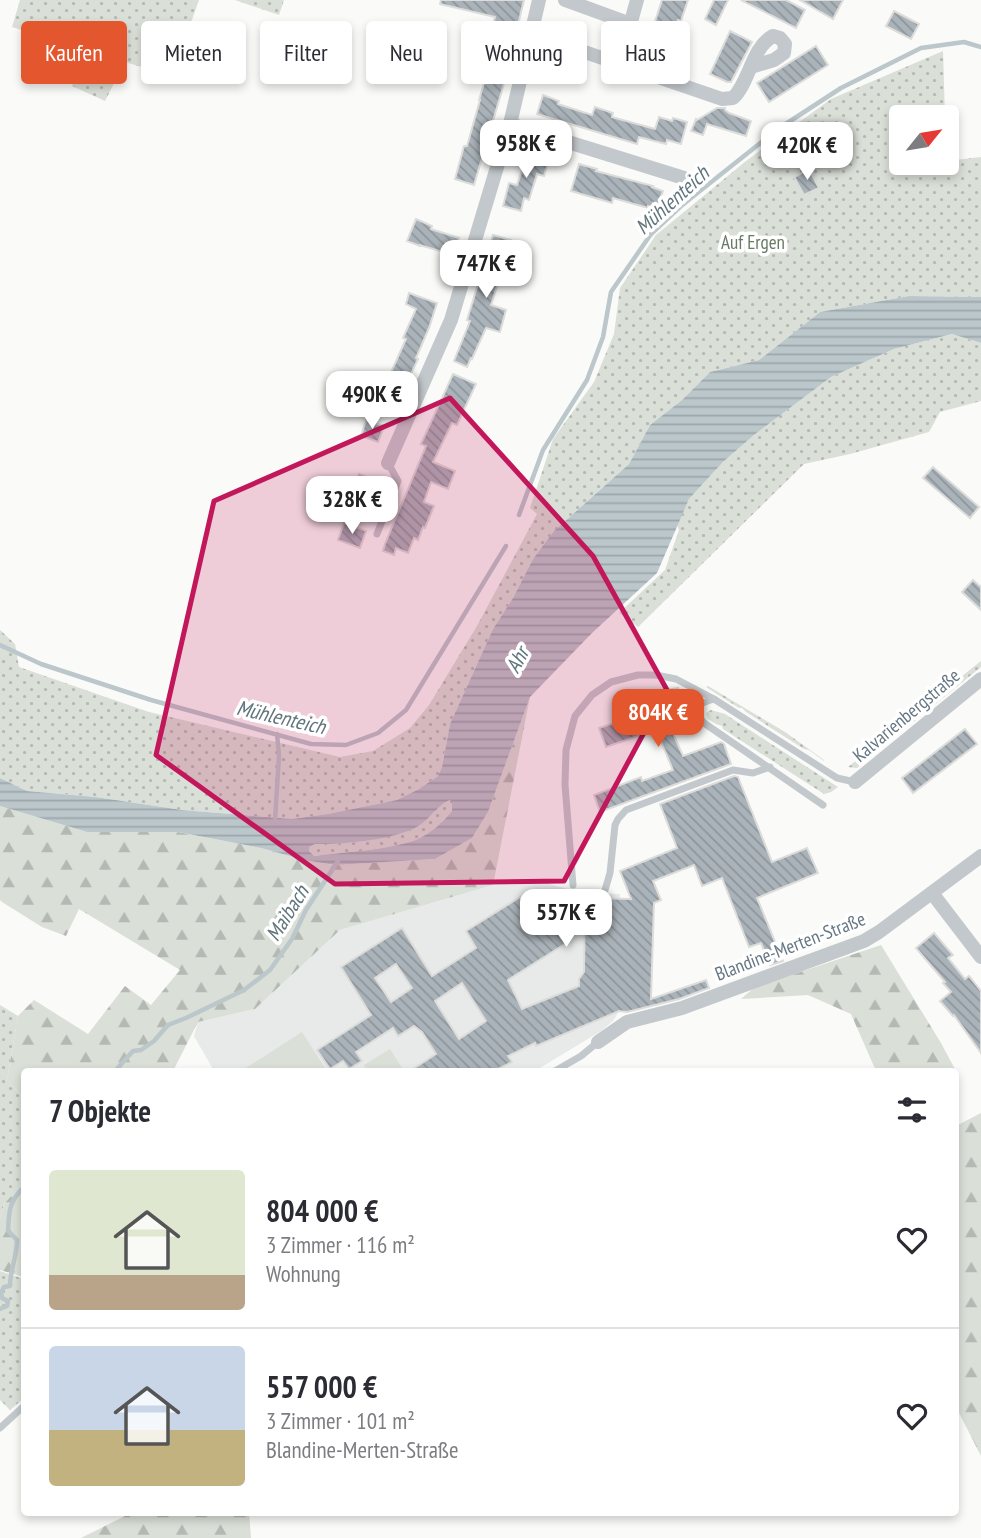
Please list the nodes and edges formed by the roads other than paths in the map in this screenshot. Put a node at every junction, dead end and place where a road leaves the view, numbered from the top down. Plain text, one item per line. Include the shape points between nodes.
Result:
1 (539, 0) edge
2 (565, 0) edge
3 (637, 0) edge
4 (535, 21) edge
5 (623, 21) edge
6 (632, 21) edge
7 (587, 53) edge
8 (751, 66) dead end
9 (520, 84) edge
10 (510, 124) junction
11 (684, 178) dead end
12 (388, 463) joint
13 (377, 534) dead end
14 (981, 678) edge
15 (714, 699) junction
16 (770, 767) junction
17 (855, 782) joint
18 (822, 805) dead end
19 (981, 856) edge
20 (573, 885) dead end
21 (605, 890) dead end
22 (932, 893) junction
23 (981, 957) edge
24 (598, 1042) joint
25 (560, 1068) edge
26 (21, 1409) edge
27 (0, 1428) edge

1 - 4 street
2 - 5 street
3 - 6 street
7 - 8 street via 722,99 738,93
9 - 10 street
10 - 11 street
10 - 12 street via 451,320
12 - 13 lane via 397,481
14 - 17 street, Kalvarienbergstraße
15 - 16 lane via 698,706 698,716
15 - 17 lane via 837,778
15 - 20 lane via 676,679 638,675 611,682 592,695 575,716 566,750 565,785
16 - 18 lane
16 - 21 lane via 753,773 733,770 626,810 615,825
19 - 22 street, Blandine-Merten-Straße
22 - 23 street
22 - 24 street, Blandine-Merten-Straße via 864,941 682,1008 627,1023
24 - 25 lane
26 - 27 lane

